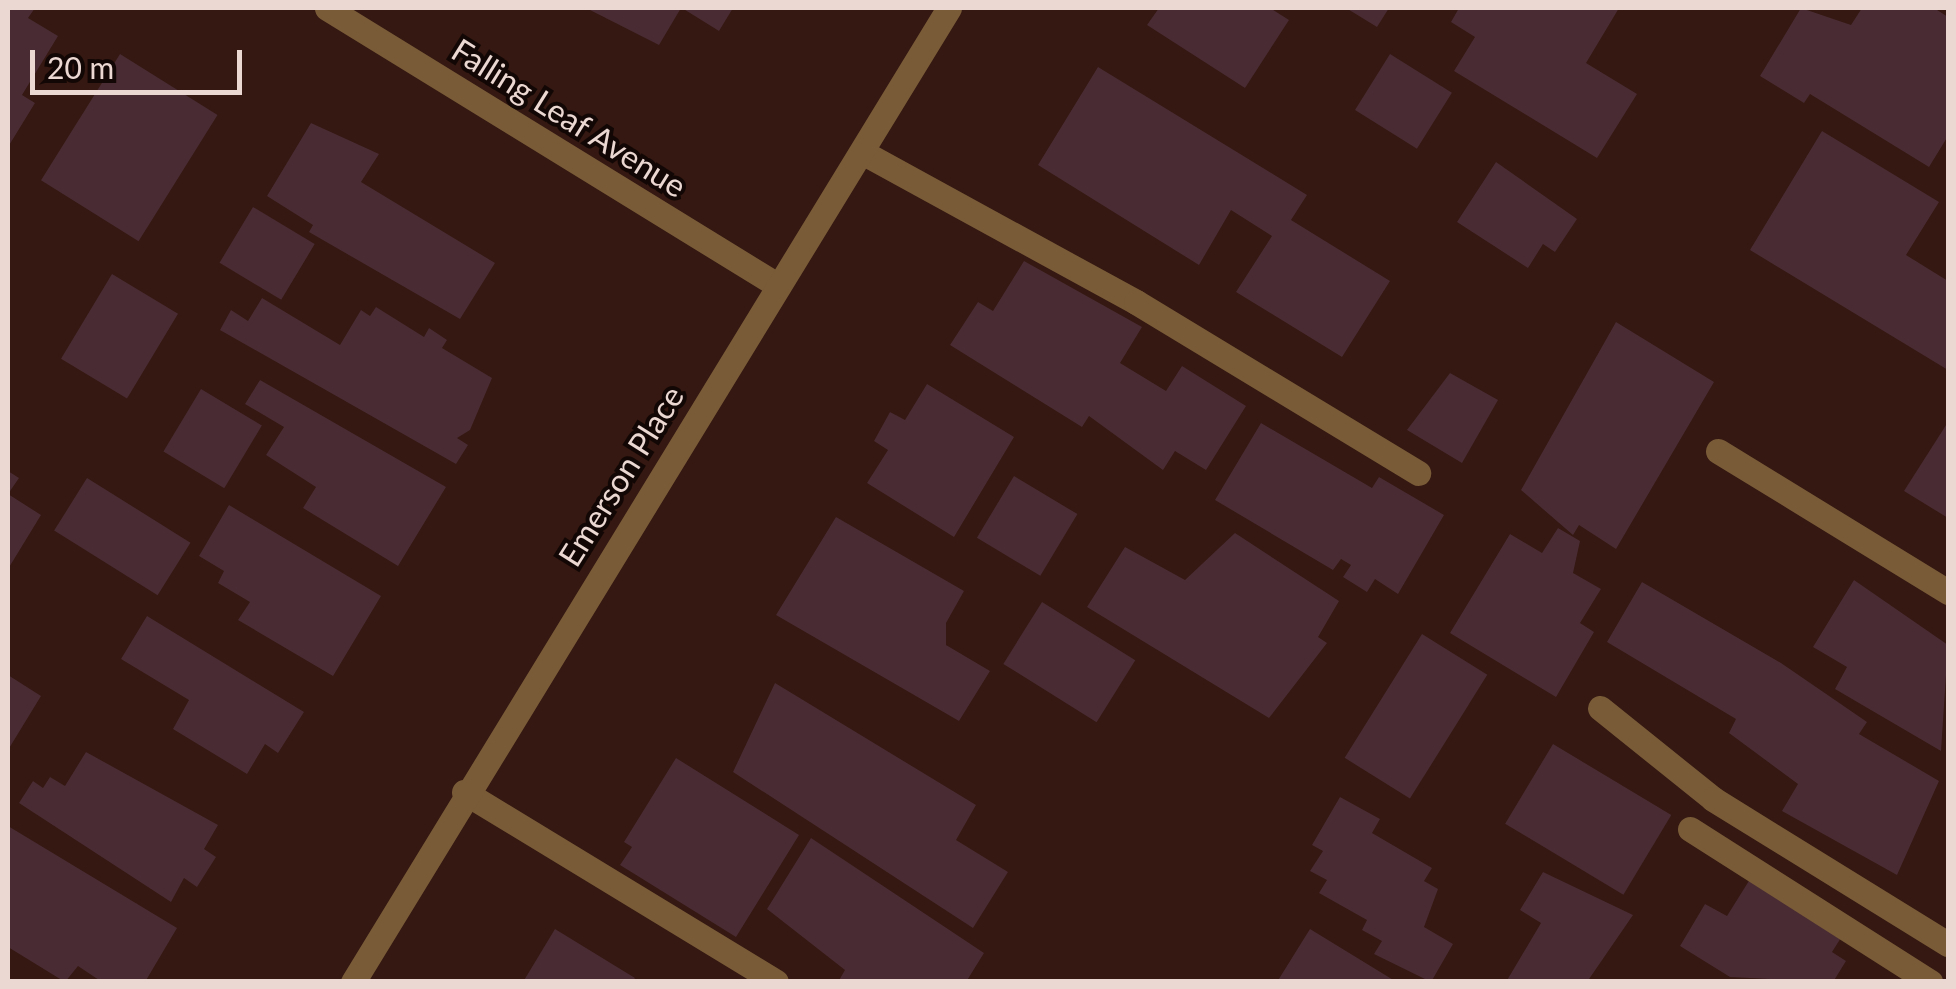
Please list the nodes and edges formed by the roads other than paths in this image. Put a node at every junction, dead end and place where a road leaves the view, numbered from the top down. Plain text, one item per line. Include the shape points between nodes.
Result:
1 (327, 8) edge
2 (949, 8) edge
3 (862, 152) junction
4 (778, 284) junction
5 (1718, 450) dead end
6 (1418, 473) dead end
7 (1948, 592) edge
8 (1600, 708) dead end
9 (464, 792) junction
10 (1690, 829) dead end
11 (1948, 944) edge
12 (354, 982) edge
13 (776, 982) edge
14 (1930, 982) edge

1 - 4 street, Falling Leaf Avenue
2 - 3 street, Emerson Place
3 - 4 street, Emerson Place
3 - 6 street via 1136,302
4 - 9 street, Emerson Place
5 - 7 street
8 - 11 street via 1712,799
9 - 12 street, Emerson Place
9 - 13 street
10 - 14 street

